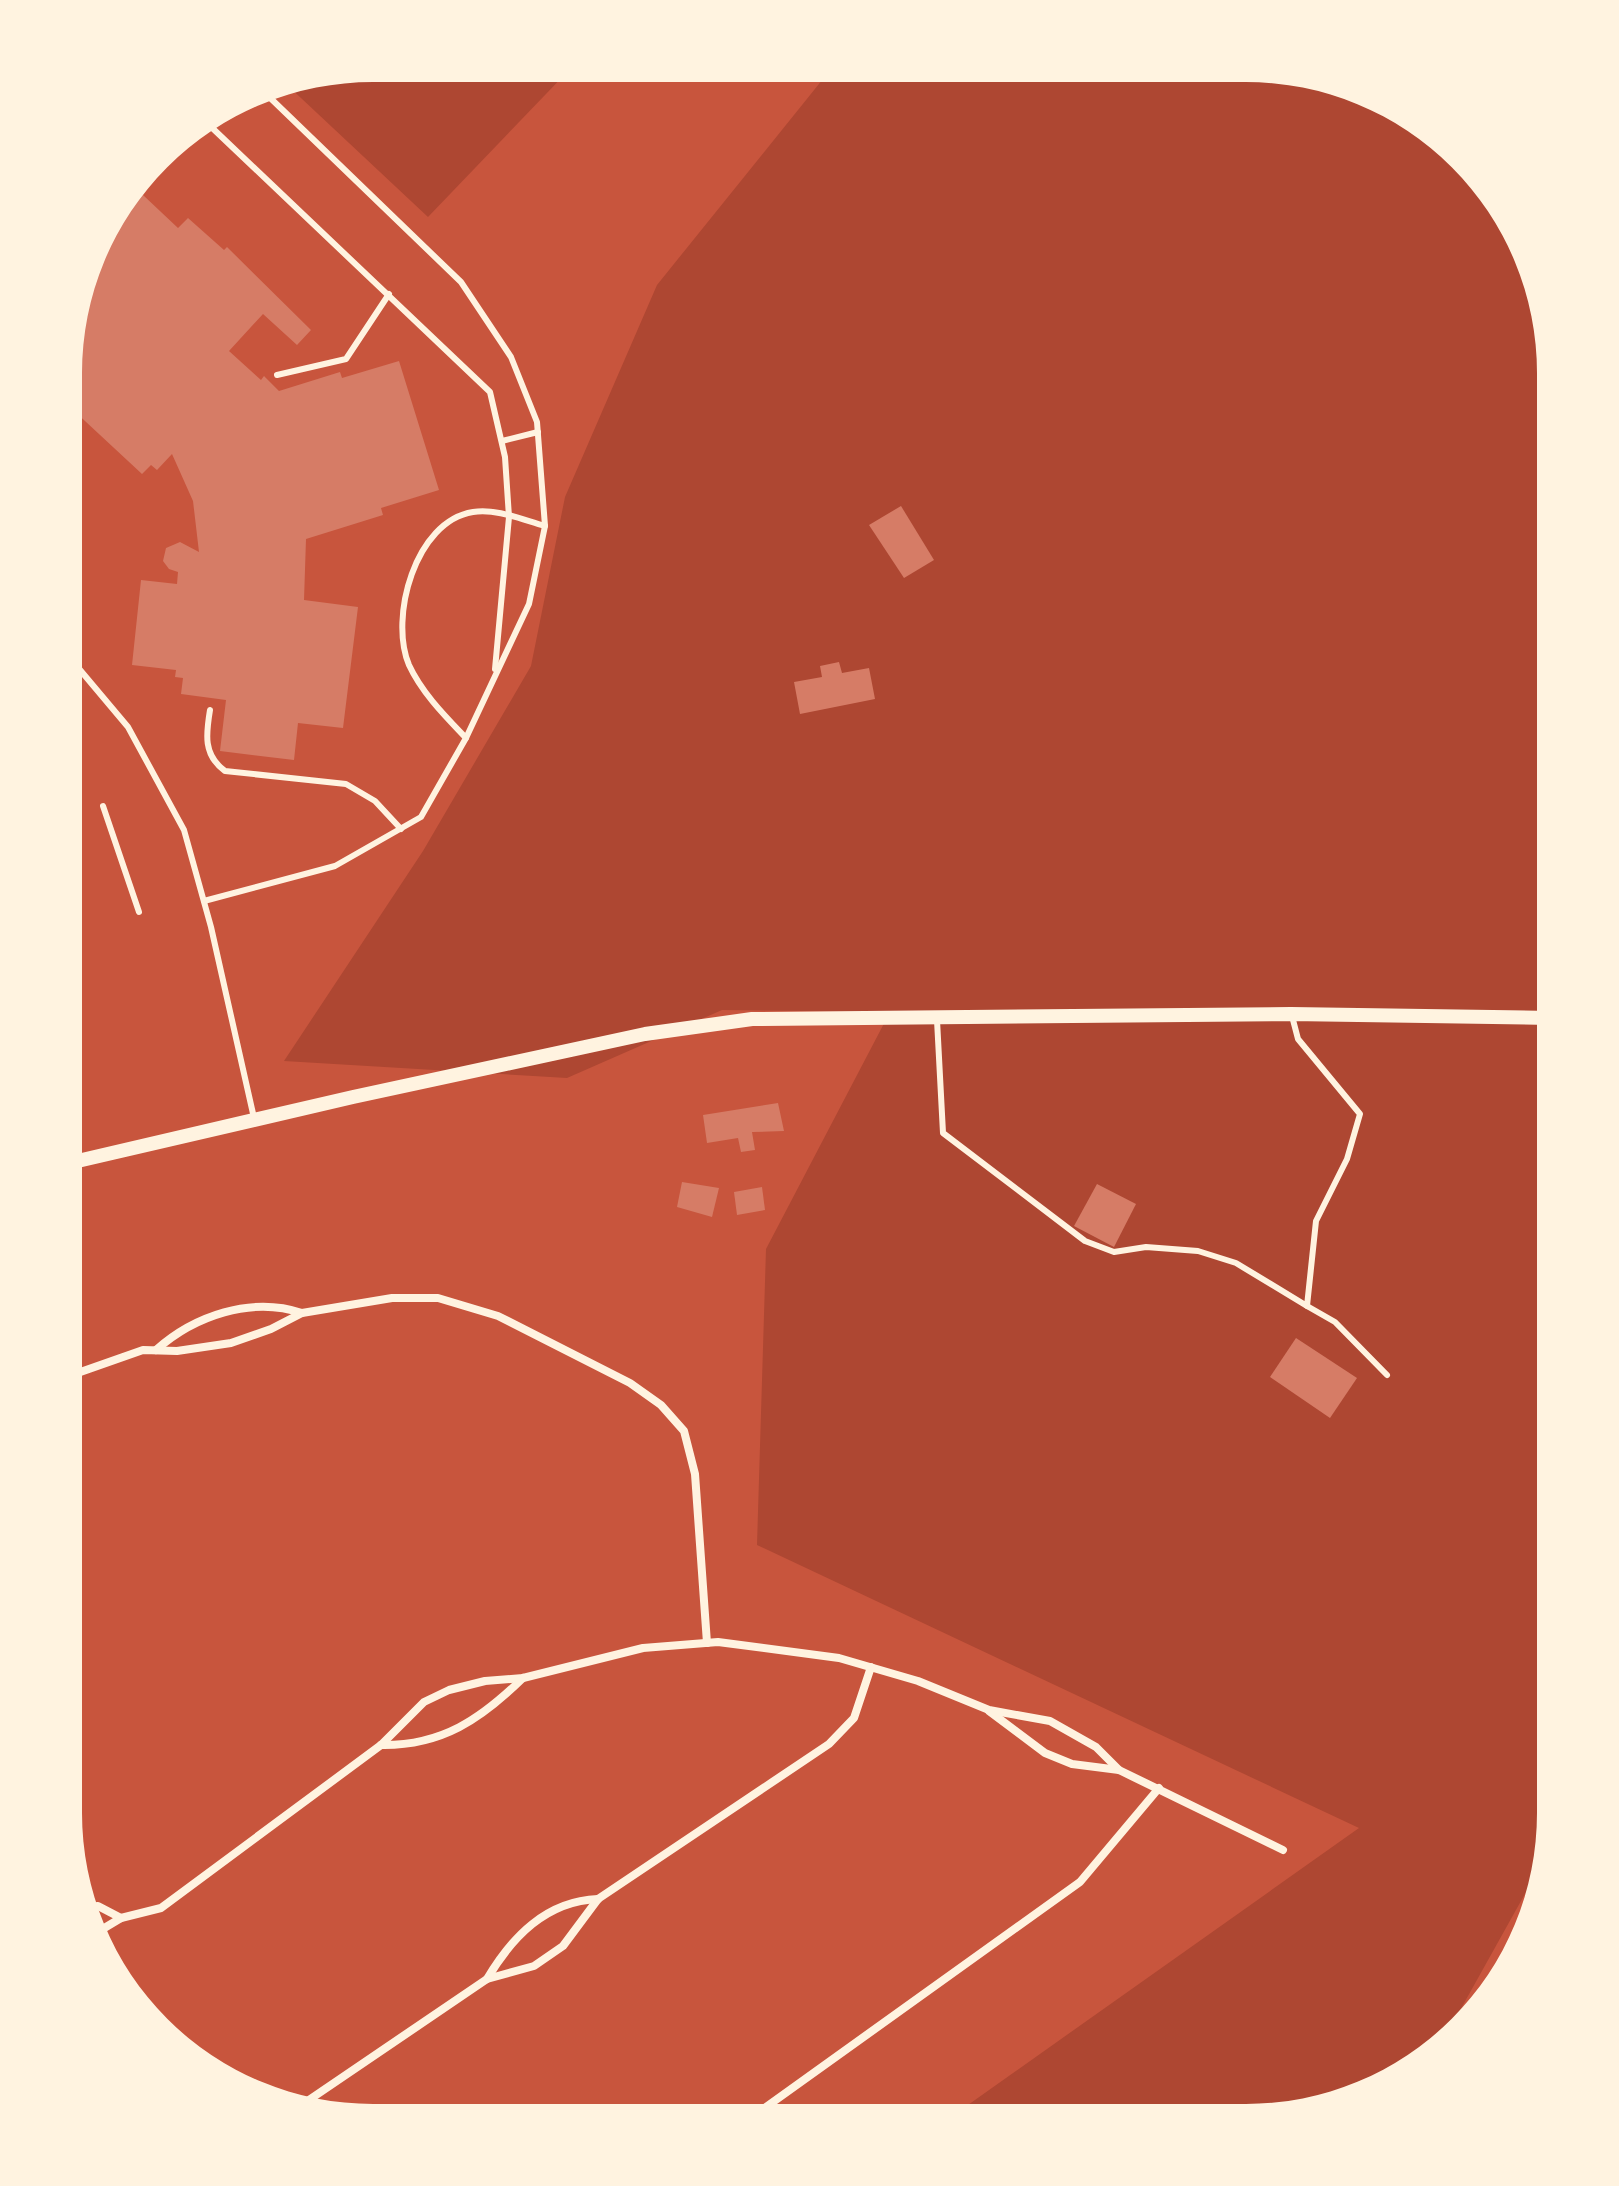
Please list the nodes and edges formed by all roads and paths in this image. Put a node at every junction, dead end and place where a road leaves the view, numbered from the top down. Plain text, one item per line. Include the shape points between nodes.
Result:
1 (272, 100) edge
2 (214, 129) edge
3 (389, 294) junction
4 (277, 375) dead end
5 (538, 432) junction
6 (502, 441) junction
7 (509, 517) junction
8 (545, 526) junction
9 (82, 672) edge
10 (495, 677) junction
11 (210, 710) dead end
12 (466, 738) junction
13 (103, 806) dead end
14 (401, 829) junction
15 (204, 901) junction
16 (139, 912) dead end
17 (1291, 1014) junction
18 (937, 1016) junction
19 (1537, 1018) edge
20 (255, 1120) junction
21 (82, 1160) edge
22 (1307, 1306) junction
23 (302, 1313) junction
24 (156, 1350) junction
25 (82, 1371) edge
26 (1387, 1375) dead end
27 (707, 1643) junction
28 (871, 1667) junction
29 (523, 1678) junction
30 (989, 1710) junction
31 (381, 1745) junction
32 (1119, 1770) junction
33 (1159, 1788) junction
34 (1283, 1850) dead end
35 (598, 1899) junction
36 (97, 1906) edge
37 (121, 1918) junction
38 (105, 1927) edge
39 (487, 1979) junction
40 (313, 2097) edge
41 (770, 2104) edge

1 - 5 lane via 461,282 511,357
2 - 3 lane
3 - 4 lane via 346,359
3 - 6 lane via 490,392
5 - 6 lane
5 - 8 lane
6 - 7 lane
7 - 8 lane
7 - 10 lane
7 - 12 lane via 470,512 438,531 418,556 406,592 402,629 409,664 435,705
8 - 10 lane via 529,604
9 - 15 lane via 128,727 184,830
10 - 12 lane
11 - 14 lane via 208,751 225,771 346,784 375,801
12 - 14 lane via 421,817
13 - 16 lane
14 - 15 lane via 335,866
15 - 20 lane
17 - 18 street
17 - 19 street
17 - 22 lane via 1298,1039 1360,1114 1347,1159 1316,1221
18 - 20 street via 752,1019 645,1034
18 - 22 lane via 943,1133 1085,1241 1114,1252 1146,1247 1198,1251 1236,1263
20 - 21 street
22 - 26 lane via 1335,1322
23 - 24 street via 231,1343
23 - 24 street via 280,1306 239,1308 176,1332
23 - 27 street via 392,1298 438,1298 498,1316 630,1383 661,1405 684,1431 695,1474
24 - 25 street
27 - 28 street via 839,1658
27 - 29 street via 643,1648
28 - 30 street
28 - 35 street via 854,1718 829,1744
29 - 31 street via 497,1703 429,1742
29 - 31 street via 449,1690 424,1702
30 - 32 street via 1045,1753 1072,1764
30 - 32 street via 1050,1721 1075,1732
31 - 37 street via 161,1908
32 - 33 street
33 - 34 street
33 - 41 street via 1080,1882
35 - 39 street via 563,1946 534,1966
35 - 39 street via 552,1909 504,1951
36 - 37 street
37 - 38 street
39 - 40 street

